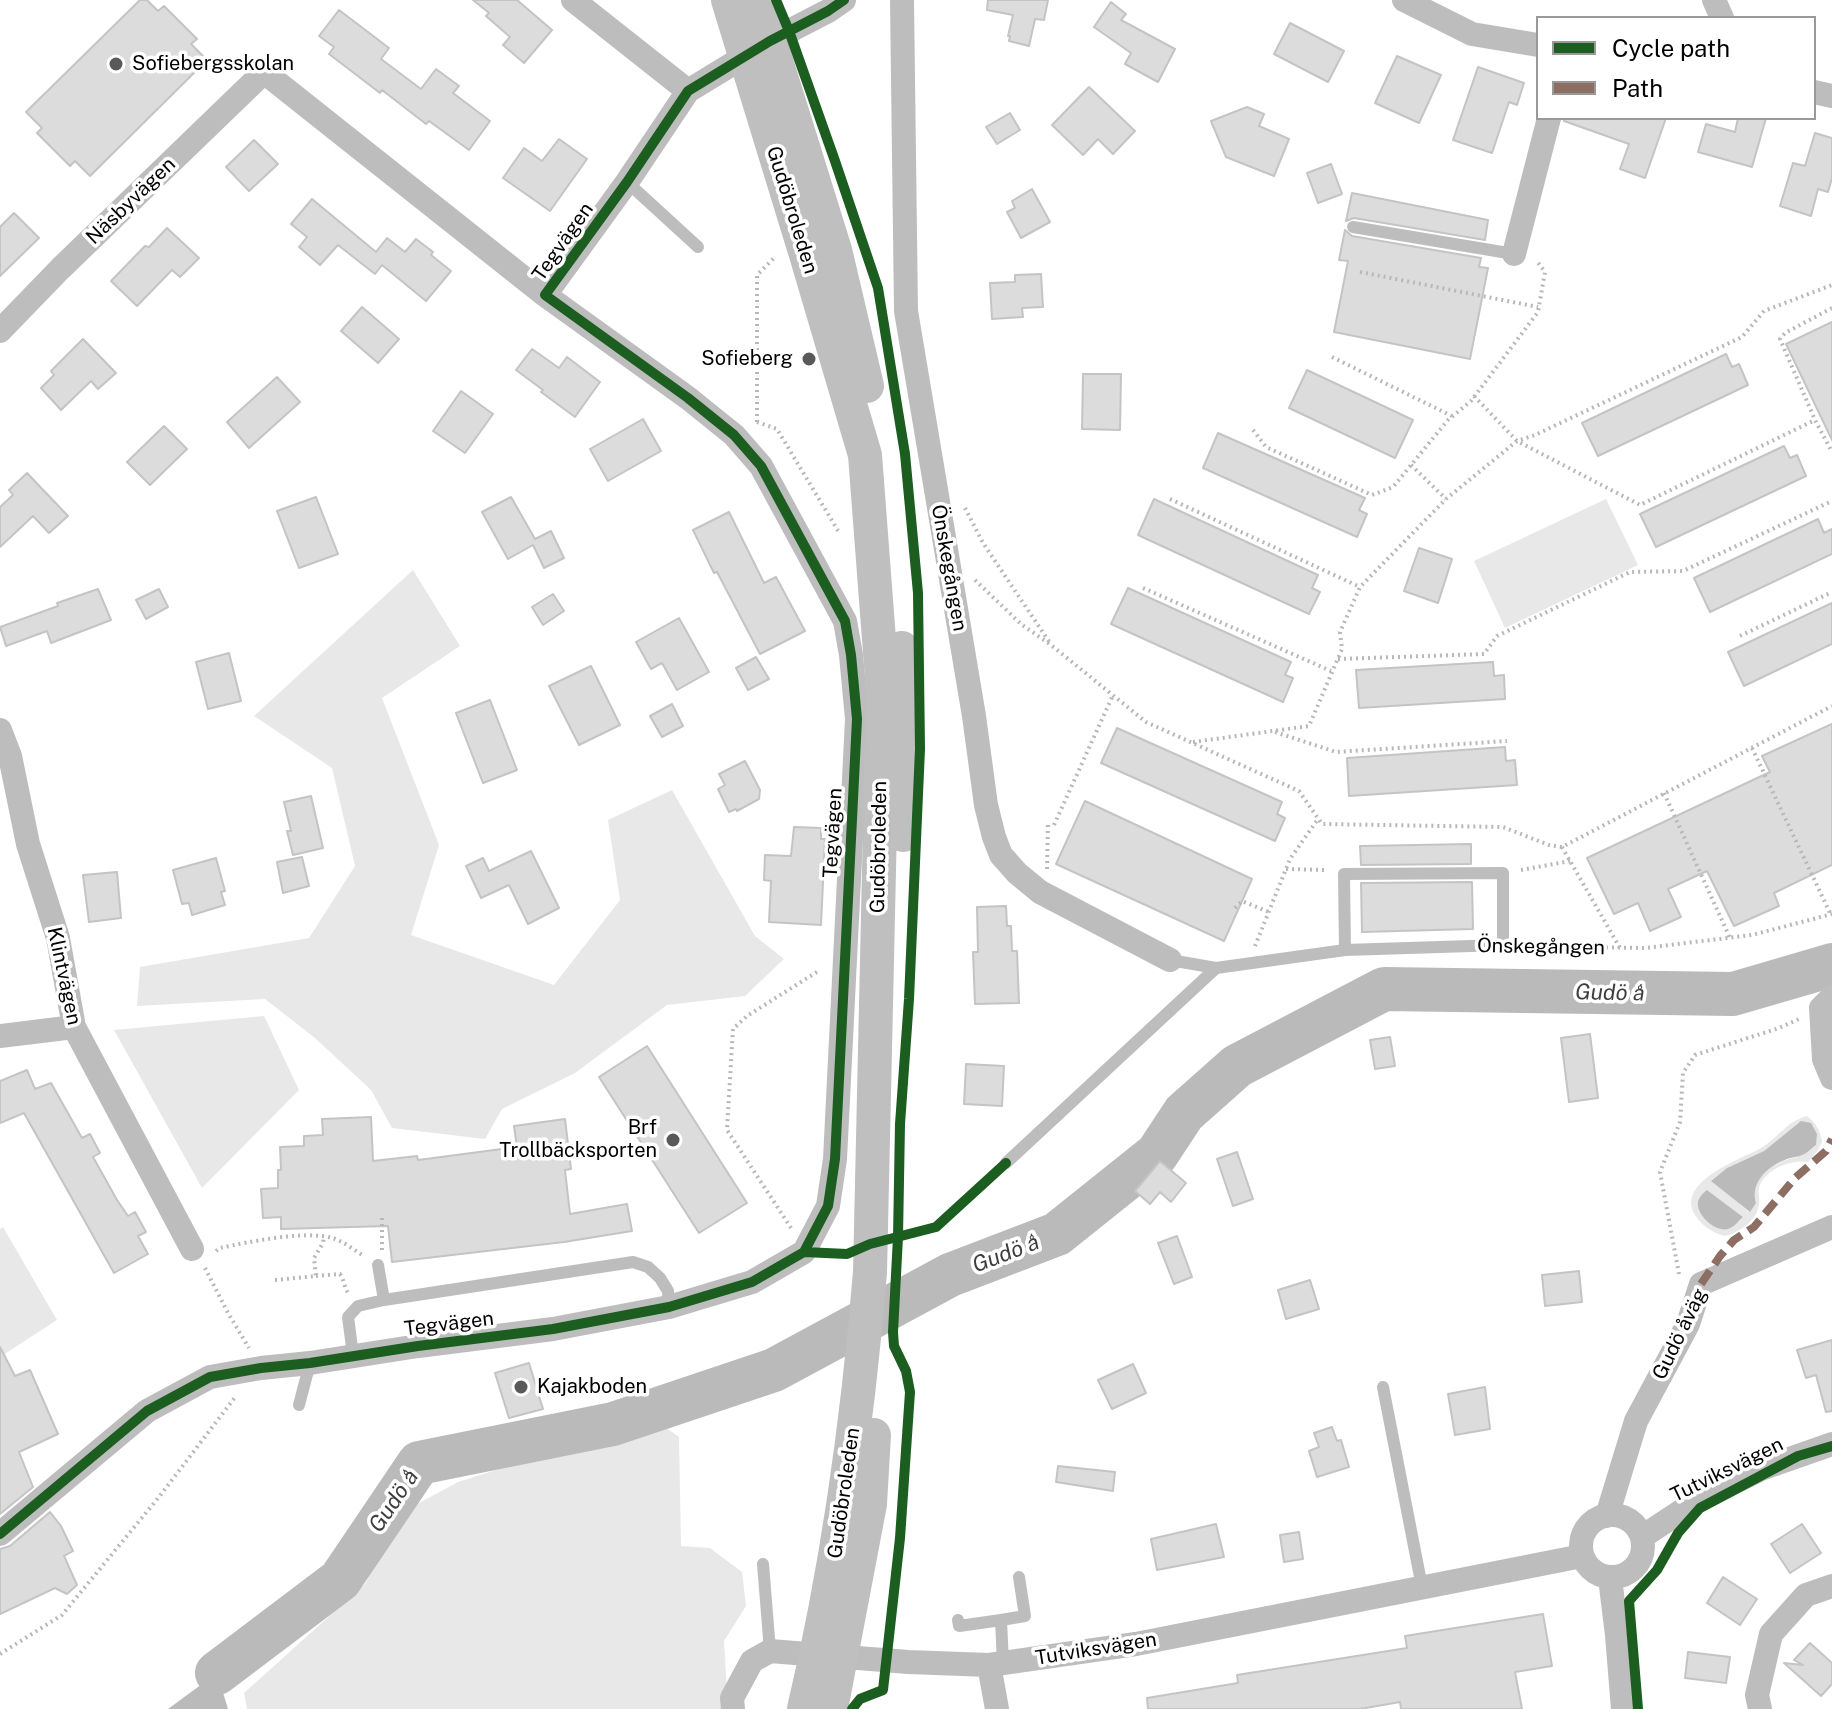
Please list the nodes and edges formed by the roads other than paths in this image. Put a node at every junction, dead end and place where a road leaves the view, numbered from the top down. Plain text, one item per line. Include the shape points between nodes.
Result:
1 (573, 0) edge
2 (728, 0) edge
3 (752, 0) edge
4 (844, 0) edge
5 (902, 0) edge
6 (1404, 0) edge
7 (1536, 45) edge
8 (759, 49) junction
9 (264, 72) joint
10 (688, 91) junction
11 (1548, 120) edge
12 (627, 182) junction
13 (1353, 227) dead end
14 (1516, 245) joint
15 (698, 247) dead end
16 (545, 295) junction
17 (0, 331) edge
18 (0, 730) edge
19 (1345, 950) junction
20 (1170, 960) joint
21 (1216, 968) junction
22 (1827, 1002) edge
23 (74, 1027) junction
24 (0, 1036) edge
25 (1832, 1078) edge
26 (1006, 1163) dead end
27 (1832, 1227) edge
28 (196, 1253) road end
29 (378, 1265) road end
30 (384, 1300) junction
31 (669, 1307) junction
32 (353, 1355) junction
33 (310, 1363) junction
34 (1383, 1387) dead end
35 (299, 1405) dead end
36 (1832, 1444) edge
37 (1607, 1516) junction
38 (0, 1534) edge
39 (1642, 1537) junction
40 (1582, 1556) junction
41 (763, 1564) dead end
42 (1019, 1577) dead end
43 (1610, 1578) junction
44 (1832, 1586) edge
45 (1422, 1587) junction
46 (958, 1620) dead end
47 (1001, 1620) junction
48 (770, 1651) junction
49 (830, 1655) junction
50 (996, 1664) junction
51 (733, 1709) edge
52 (804, 1709) edge
53 (831, 1709) edge
54 (997, 1709) edge
55 (1623, 1709) edge
56 (1760, 1709) edge

1 - 10 street
2 - 8 main road, Gudöbroleden
3 - 8 main road, Gudöbroleden
4 - 8 street, Tegvägen
5 - 20 street, Önskegången via 906,311 989,816 1001,855 1017,873 1046,895
6 - 7 street via 1472,34
8 - 10 street, Tegvägen
8 - 49 main road, Gudöbroleden via 762,115 865,455 883,692 878,1268 872,1342 845,1500
9 - 16 street, Tegvägen
9 - 17 street, Näsbyvägen
10 - 12 street, Tegvägen
11 - 14 street
12 - 15 lane
12 - 16 street, Tegvägen
13 - 14 lane
16 - 31 street, Tegvägen via 688,398 734,435 761,466 845,621 851,655 857,719 835,1159 828,1206 804,1252 752,1282
18 - 23 street, Klintvägen via 58,938
19 - 19 lane, Önskegången via 1344,874 1503,873 1503,945
19 - 21 lane, Önskegången
20 - 21 lane, Önskegången
21 - 26 lane
22 - 25 street via 1824,1059
23 - 24 street
23 - 28 street, Klintvägen
27 - 37 street, Gudö åväg via 1701,1284 1688,1324 1636,1421
29 - 30 lane
30 - 31 lane via 633,1262 660,1278
30 - 32 lane via 358,1306 348,1317
31 - 32 street, Tegvägen via 420,1354
32 - 33 street, Tegvägen
33 - 35 lane
33 - 38 street, Tegvägen via 208,1373 147,1411
34 - 45 lane
36 - 39 street, Tutviksvägen via 1761,1469 1695,1502
37 - 39 street via 1626,1518
37 - 40 street via 1584,1532
39 - 43 street via 1644,1548 1633,1570
40 - 43 street via 1589,1567
40 - 45 street, Tutviksvägen
41 - 48 lane
42 - 47 lane via 1025,1616
43 - 55 street
44 - 56 street via 1806,1595 1771,1634 1757,1695
45 - 50 street, Tutviksvägen via 1136,1644
46 - 47 lane via 959,1626
47 - 50 lane
48 - 49 street, Tutviksvägen
48 - 51 street via 752,1661 732,1698
49 - 50 street, Tutviksvägen
49 - 52 main road, Gudöbroleden
49 - 53 main road, Gudöbroleden
50 - 54 street

